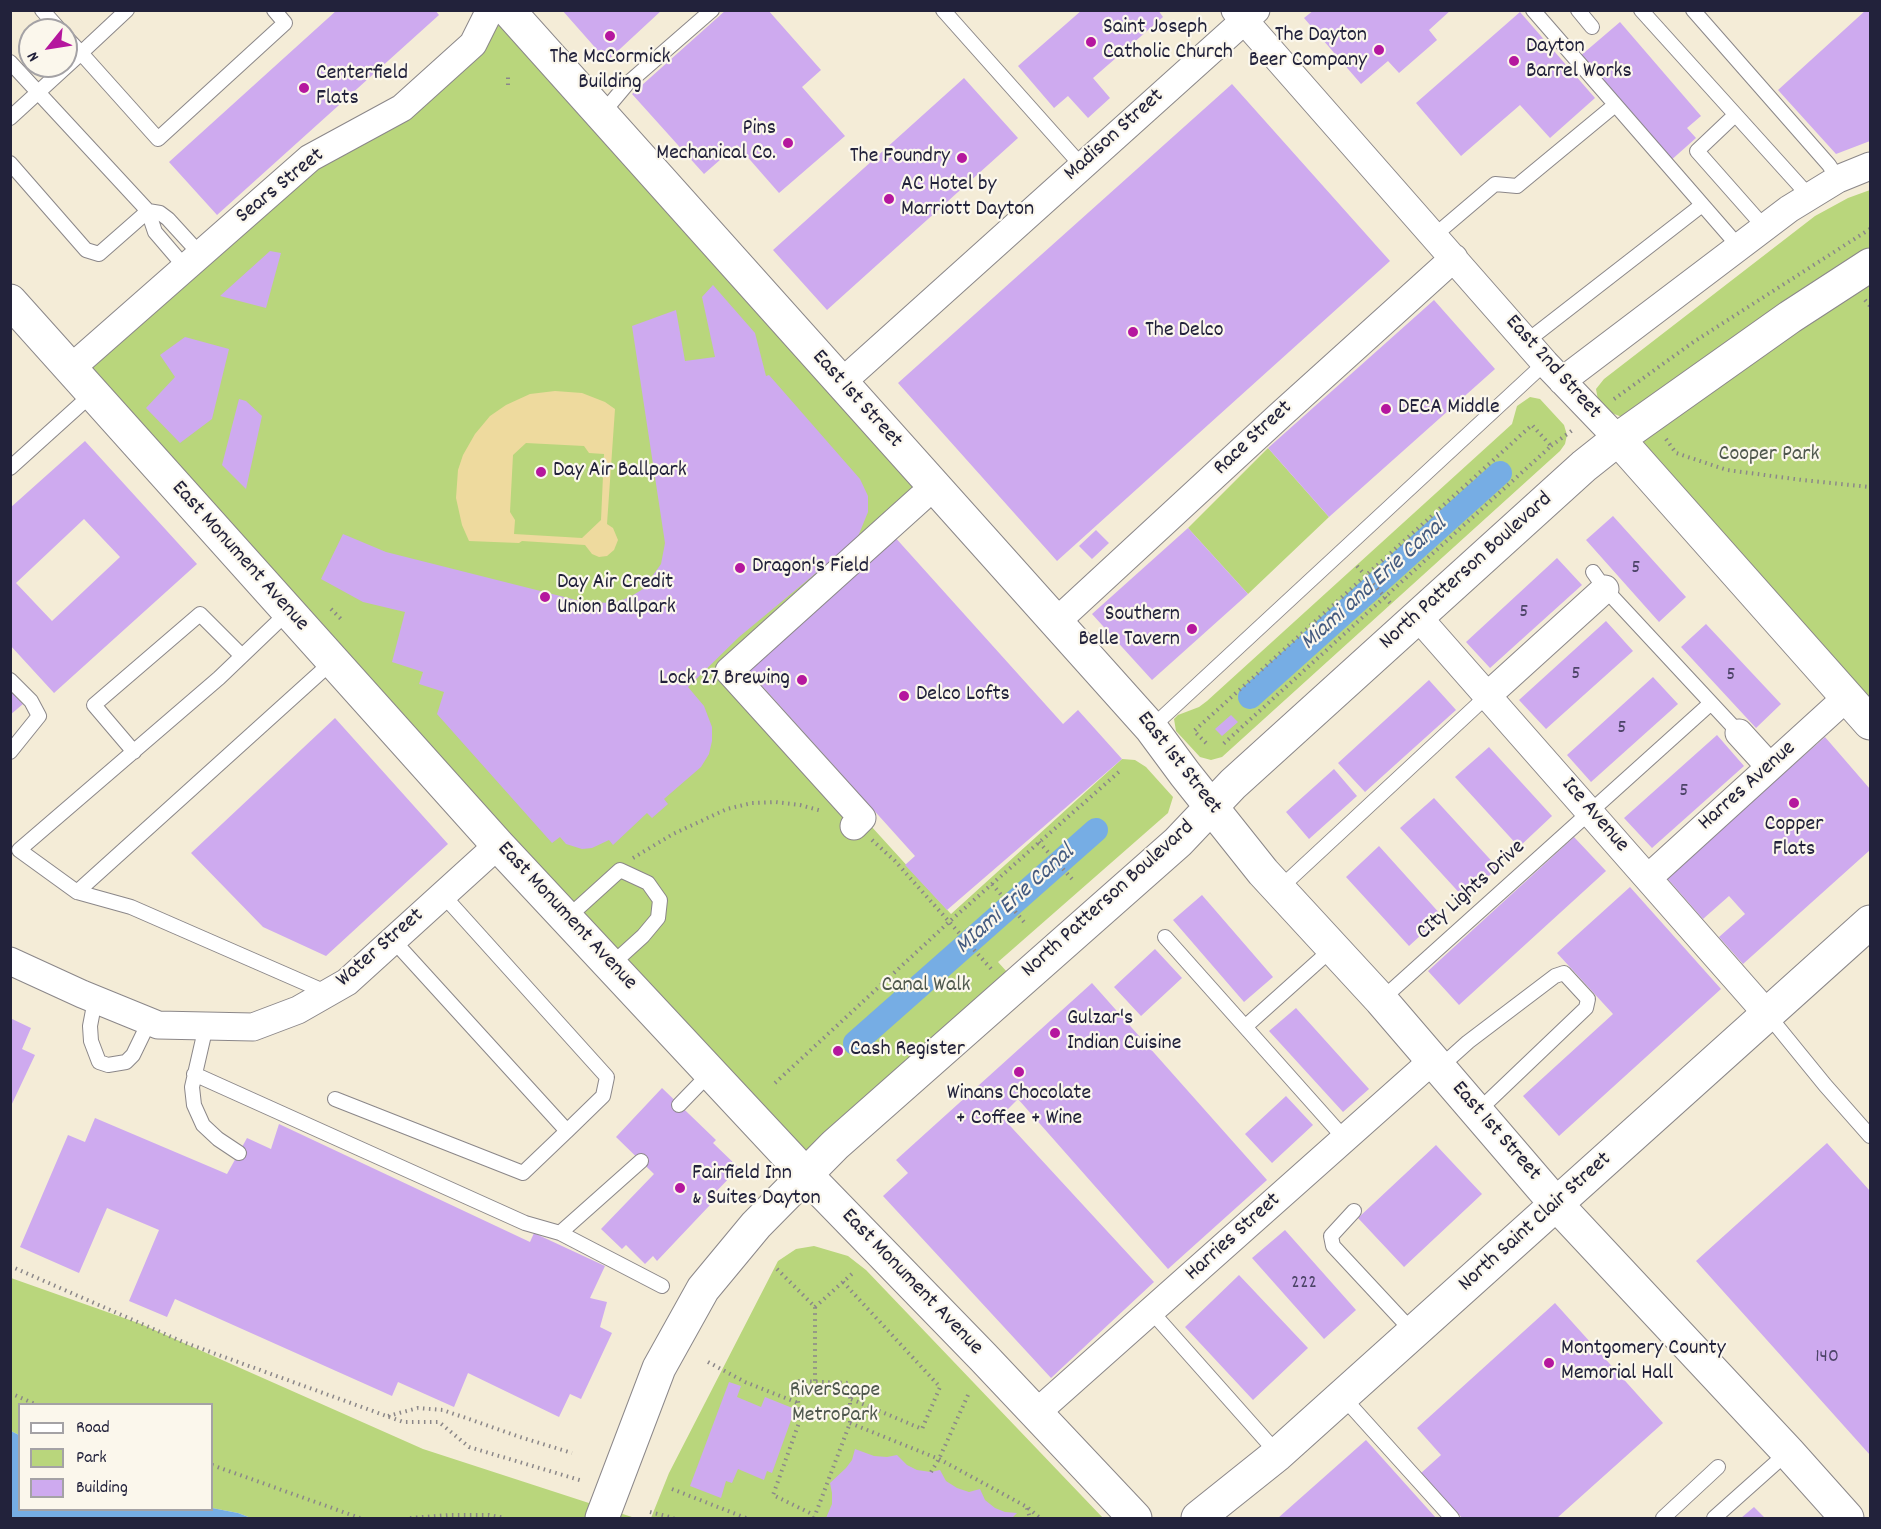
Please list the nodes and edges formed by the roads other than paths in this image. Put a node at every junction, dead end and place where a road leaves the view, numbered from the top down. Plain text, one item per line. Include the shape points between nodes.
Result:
1 (127, 10) edge
2 (274, 10) edge
3 (712, 10) edge
4 (942, 10) edge
5 (1533, 10) edge
6 (1578, 10) edge
7 (1641, 10) edge
8 (1693, 10) edge
9 (506, 12) edge
10 (1245, 14) edge
11 (1592, 27) dead end
12 (78, 50) edge
13 (81, 53) junction
14 (10, 62) edge
15 (38, 93) junction
16 (1615, 105) junction
17 (602, 115) junction
18 (1735, 115) junction
19 (10, 118) edge
20 (10, 163) edge
21 (1081, 165) junction
22 (1870, 166) edge
23 (1838, 179) junction
24 (1809, 196) junction
25 (1702, 205) junction
26 (148, 211) junction
27 (1765, 228) junction
28 (1435, 235) junction
29 (1740, 248) junction
30 (1454, 258) junction
31 (193, 261) junction
32 (1870, 265) edge
33 (10, 302) edge
34 (1527, 341) junction
35 (70, 369) junction
36 (1554, 372) junction
37 (841, 383) junction
38 (92, 394) junction
39 (1618, 439) junction
40 (10, 468) edge
41 (921, 498) dead end
42 (1599, 580) joint
43 (1405, 611) junction
44 (288, 612) junction
45 (1056, 622) junction
46 (242, 657) junction
47 (333, 661) junction
48 (10, 680) edge
49 (1487, 696) junction
50 (1847, 697) junction
51 (1712, 703) junction
52 (1870, 723) edge
53 (1152, 728) junction
54 (1738, 733) joint
55 (10, 752) edge
56 (134, 752) junction
57 (1770, 767) junction
58 (1211, 805) junction
59 (1591, 813) junction
60 (854, 826) road end
61 (498, 845) junction
62 (1648, 878) junction
63 (1279, 889) junction
64 (77, 892) junction
65 (443, 895) junction
66 (567, 918) junction
67 (1870, 922) edge
68 (1165, 937) dead end
69 (393, 940) junction
70 (1333, 948) junction
71 (10, 961) edge
72 (611, 965) junction
73 (328, 993) junction
74 (95, 1000) junction
75 (1381, 1000) junction
76 (1768, 1015) junction
77 (149, 1022) junction
78 (206, 1026) junction
79 (1246, 1026) junction
80 (1436, 1065) junction
81 (711, 1072) junction
82 (194, 1074) junction
83 (335, 1099) dead end
84 (679, 1105) dead end
85 (1477, 1112) junction
86 (567, 1131) junction
87 (1869, 1131) edge
88 (1345, 1139) junction
89 (238, 1153) dead end
90 (640, 1161) dead end
91 (807, 1176) junction
92 (1557, 1205) junction
93 (1354, 1211) dead end
94 (560, 1233) junction
95 (662, 1286) dead end
96 (1151, 1311) junction
97 (1414, 1333) junction
98 (1342, 1396) junction
99 (1035, 1414) junction
100 (1788, 1452) junction
101 (1278, 1454) junction
102 (1718, 1467) dead end
103 (598, 1499) edge
104 (1135, 1518) edge
105 (1198, 1518) edge
106 (1452, 1518) edge
107 (1663, 1518) edge
108 (1714, 1518) edge
109 (1847, 1518) edge

1 - 13 lane
2 - 13 lane via 285,22 158,139
3 - 17 lane via 627,84
4 - 21 lane
5 - 16 lane
6 - 11 lane
7 - 18 lane
8 - 23 lane
9 - 17 main road, East 1st Street
9 - 31 street, Sears Street via 402,108 310,158
10 - 21 street, Madison Street
10 - 28 street, East 2nd Street
12 - 13 lane
13 - 15 lane
14 - 15 lane
15 - 19 lane
15 - 26 lane
16 - 25 lane
16 - 28 lane via 1517,186 1495,184
17 - 37 main road, East 1st Street
18 - 24 lane
18 - 27 lane via 1697,151
20 - 26 lane via 86,250 99,254
21 - 37 street, Madison Street
22 - 23 street
23 - 24 street
24 - 27 street
25 - 29 lane
25 - 34 lane
26 - 31 lane via 168,219
27 - 29 street
28 - 30 street, East 2nd Street
29 - 36 street
30 - 34 street, East 2nd Street
30 - 45 street, Race Street
31 - 35 street, Sears Street
32 - 39 main road, North Patterson Boulevard
33 - 35 main road, East Monument Avenue
34 - 36 street, East 2nd Street
35 - 38 main road, East Monument Avenue
36 - 39 street, East 2nd Street
36 - 53 lane
37 - 45 main road, East 1st Street
38 - 40 lane
38 - 44 main road, East Monument Avenue
39 - 43 main road, North Patterson Boulevard
39 - 50 main road, East 2nd Street
41 - 60 street via 729,671 862,818
42 - 49 street
42 - 51 lane
43 - 49 street, Ice Avenue
43 - 58 main road, North Patterson Boulevard
44 - 46 lane
44 - 47 main road, East Monument Avenue
45 - 53 main road, East 1st Street
46 - 56 lane
46 - 56 lane via 200,614 94,705
47 - 61 main road, East Monument Avenue
47 - 64 lane
48 - 55 lane via 31,701 39,716
49 - 59 street, Ice Avenue
49 - 63 lane
50 - 52 main road, East 2nd Street
50 - 57 street, Harres Avenue
51 - 54 lane
51 - 59 lane, CIty Lights Drive
53 - 58 main road, East 1st Street
54 - 57 street
56 - 64 lane via 19,850
57 - 62 street, Harres Avenue
58 - 63 main road, East 1st Street
58 - 91 main road, North Patterson Boulevard via 1178,842 836,1145
59 - 62 street, Ice Avenue
59 - 75 lane, CIty Lights Drive
61 - 65 street, Water Street
61 - 66 main road, East Monument Avenue
62 - 76 street, Ice Avenue
63 - 70 main road, East 1st Street
64 - 73 lane via 131,907
65 - 69 street, Water Street
65 - 86 lane via 607,1077 603,1096
66 - 72 main road, East Monument Avenue
66 - 72 lane via 620,870 648,883 660,900 658,918
67 - 76 main road, North Saint Clair Street
68 - 79 lane
69 - 73 street, Water Street via 347,982
69 - 86 lane
70 - 75 main road, East 1st Street
70 - 79 lane
71 - 74 street, Water Street
72 - 81 main road, East Monument Avenue
73 - 78 street, Water Street via 298,1010 253,1027
74 - 77 street, Water Street
74 - 77 lane via 90,1026 99,1062 126,1062
75 - 80 main road, East 1st Street
76 - 87 lane
76 - 92 main road, North Saint Clair Street
77 - 78 street, Water Street
78 - 82 lane
79 - 88 lane
80 - 85 main road, East 1st Street
80 - 85 lane via 1555,976 1564,973 1588,999 1586,1008
80 - 88 street, Harries Street
81 - 84 lane
81 - 91 main road, East Monument Avenue
82 - 89 lane via 194,1105 203,1125
82 - 94 lane via 525,1223
83 - 86 lane via 523,1173
85 - 92 main road, East 1st Street
88 - 96 street, Harries Street
90 - 94 lane
91 - 99 main road, East Monument Avenue
91 - 103 main road, North Patterson Boulevard via 756,1225 703,1289 659,1368
92 - 97 main road, North Saint Clair Street
92 - 100 main road, East 1st Street
93 - 97 lane via 1331,1236 1333,1246
94 - 95 lane
96 - 99 street, Harries Street
96 - 101 lane
97 - 98 main road, North Saint Clair Street
98 - 101 main road, North Saint Clair Street
98 - 106 lane
99 - 104 main road, East Monument Avenue
100 - 108 lane
100 - 109 main road, East 1st Street
101 - 105 main road, North Saint Clair Street
102 - 107 lane

